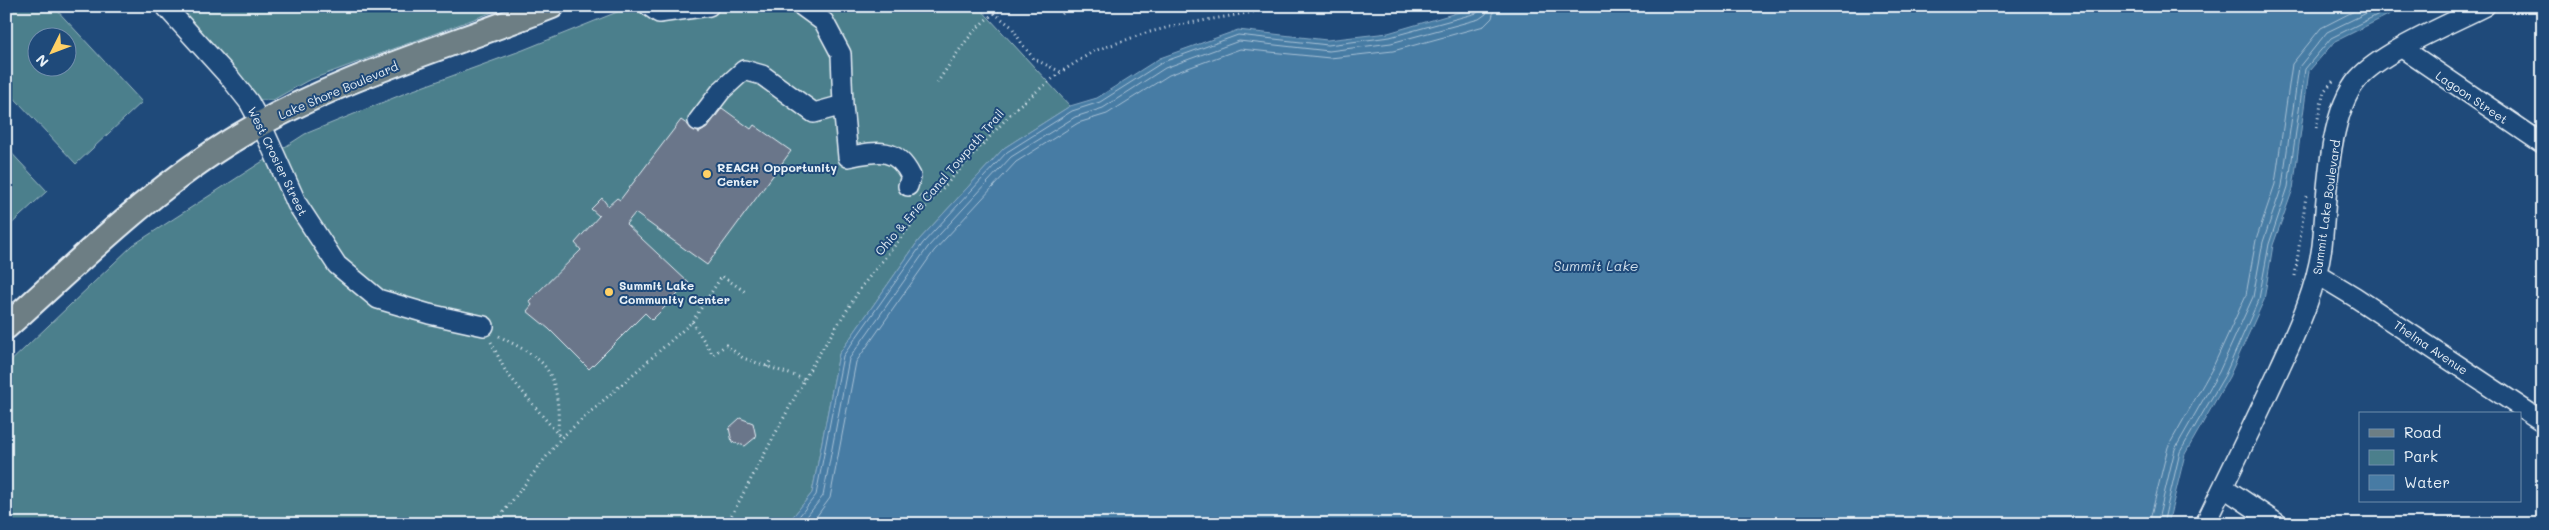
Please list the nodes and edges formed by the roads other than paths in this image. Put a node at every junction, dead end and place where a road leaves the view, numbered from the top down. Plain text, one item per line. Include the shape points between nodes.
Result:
1 (552, 6) edge
2 (649, 6) edge
3 (709, 6) edge
4 (802, 6) edge
5 (2485, 6) edge
6 (172, 9) edge
7 (2402, 48) junction
8 (843, 105) junction
9 (698, 121) dead end
10 (261, 124) junction
11 (2543, 144) edge
12 (908, 186) dead end
13 (2317, 274) junction
14 (484, 326) road end
15 (6, 327) edge
16 (2543, 422) edge
17 (2223, 487) junction
18 (2205, 524) edge
19 (2278, 524) edge

1 - 10 main road, Lake Shore Boulevard via 342,85
2 - 3 street via 659,13
4 - 8 street via 824,22 841,54
5 - 7 street, Summit Lake Boulevard
6 - 10 street, West Crosier Street via 230,78
7 - 11 street, Lagoon Street
7 - 13 street, Summit Lake Boulevard via 2383,58 2358,79 2340,112
8 - 9 street via 814,113 762,76 744,70
8 - 12 street via 848,158 885,152 898,158 911,176
10 - 14 street, West Crosier Street via 297,204 337,265 378,299
10 - 15 main road, Lake Shore Boulevard via 154,194
13 - 16 street, Thelma Avenue
13 - 17 street, Summit Lake Boulevard via 2301,322
17 - 18 street, Summit Lake Boulevard
17 - 19 street

